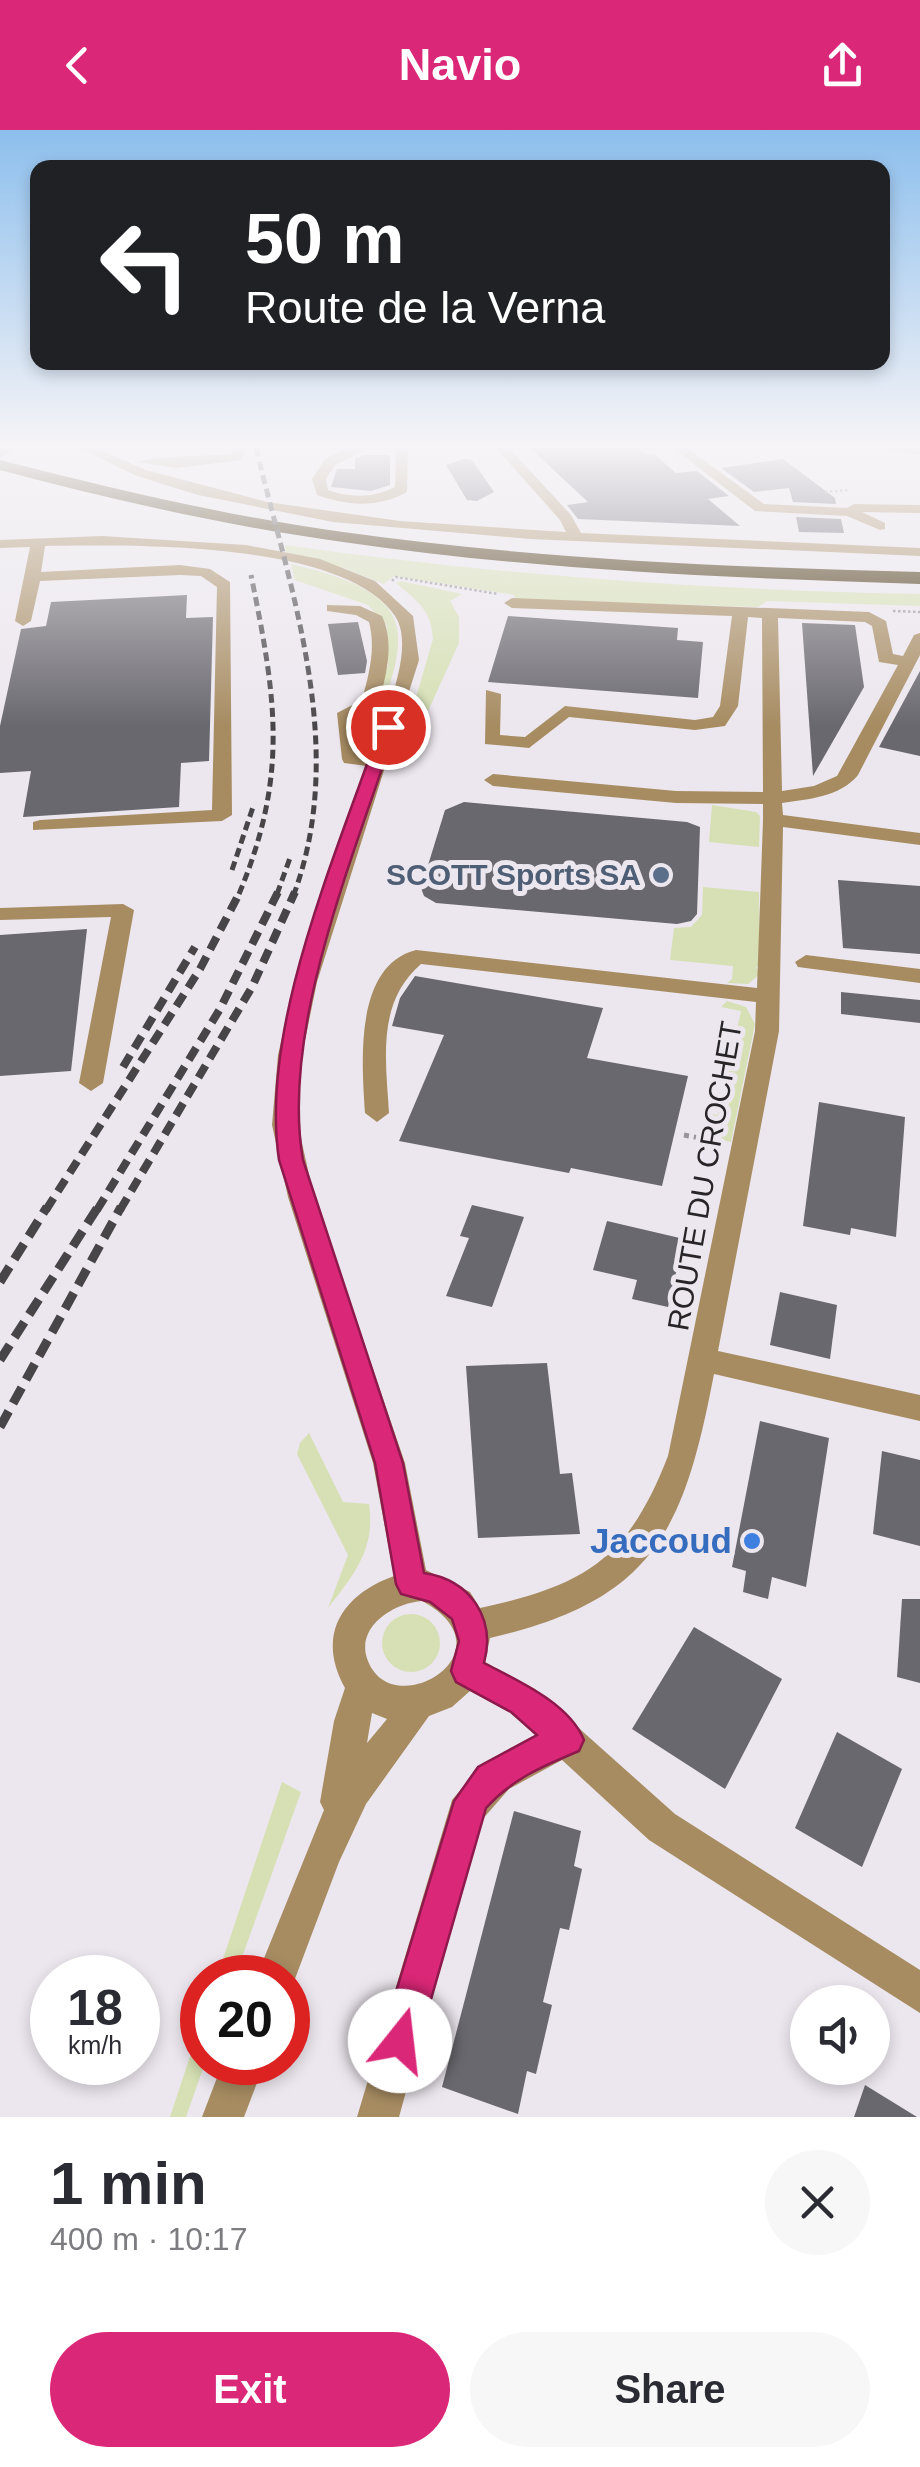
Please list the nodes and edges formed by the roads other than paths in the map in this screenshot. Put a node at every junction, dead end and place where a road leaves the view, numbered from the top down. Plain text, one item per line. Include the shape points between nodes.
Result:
1 (97, 541) edge
2 (138, 541) edge
3 (317, 541) edge
4 (378, 541) edge
5 (650, 541) edge
6 (850, 541) edge
7 (38, 542) junction
8 (0, 544) edge
9 (854, 551) junction
10 (920, 552) edge
11 (33, 576) junction
12 (920, 578) edge
13 (920, 589) edge
14 (512, 603) road end
15 (333, 608) dead end
16 (740, 612) junction
17 (770, 614) junction
18 (23, 622) dead end
19 (920, 638) edge
20 (910, 670) edge
21 (492, 694) dead end
22 (377, 760) junction
23 (493, 780) dead end
24 (773, 809) junction
25 (40, 826) dead end
26 (920, 839) edge
27 (0, 914) edge
28 (806, 962) dead end
29 (920, 976) edge
30 (768, 996) junction
31 (91, 1083) dead end
32 (377, 1112) dead end
33 (704, 1360) junction
34 (920, 1408) edge
35 (412, 1584) junction
36 (472, 1626) junction
37 (467, 1671) junction
38 (362, 1685) junction
39 (416, 1704) junction
40 (568, 1740) junction
41 (330, 1837) junction
42 (285, 1955) edge
43 (920, 1993) edge
44 (235, 2085) edge
45 (223, 2117) edge
46 (378, 2117) edge

1 - 7 street
2 - 22 street via 313,562 376,587 408,616 414,644
3 - 13 highway via 636,577
4 - 12 highway via 622,566
5 - 9 street
6 - 9 street
7 - 8 street
7 - 11 street
9 - 10 street
11 - 18 street
11 - 25 street via 180,570 204,572 224,586 222,815
14 - 16 street
15 - 22 street via 376,619 382,636 370,704 346,713 351,759
16 - 17 street
16 - 21 street via 729,706 719,722 566,711 530,742 491,740
17 - 20 street via 870,617 880,624 884,658
17 - 24 street, ROUTE DU CROCHET
19 - 20 street
20 - 24 street via 846,779
22 - 35 street via 306,982 290,1055 285,1125 389,1463
23 - 24 street via 731,799
24 - 26 street
24 - 30 street, ROUTE DU CROCHET
27 - 31 street via 123,910
28 - 29 street
30 - 32 street via 416,957 393,972 373,1025
30 - 33 street, ROUTE DU CROCHET
33 - 34 street
33 - 36 street, ROUTE DU CROCHET via 683,1456 647,1540 607,1577 562,1604
35 - 36 street via 452,1597
35 - 38 street via 383,1594 356,1620 350,1658
36 - 37 street
37 - 39 street via 454,1687
37 - 40 street via 522,1701
38 - 39 street via 377,1696
38 - 41 street
39 - 41 street via 367,1769
40 - 43 street via 662,1826
40 - 46 street via 490,1779 466,1813
41 - 42 street
44 - 45 street

